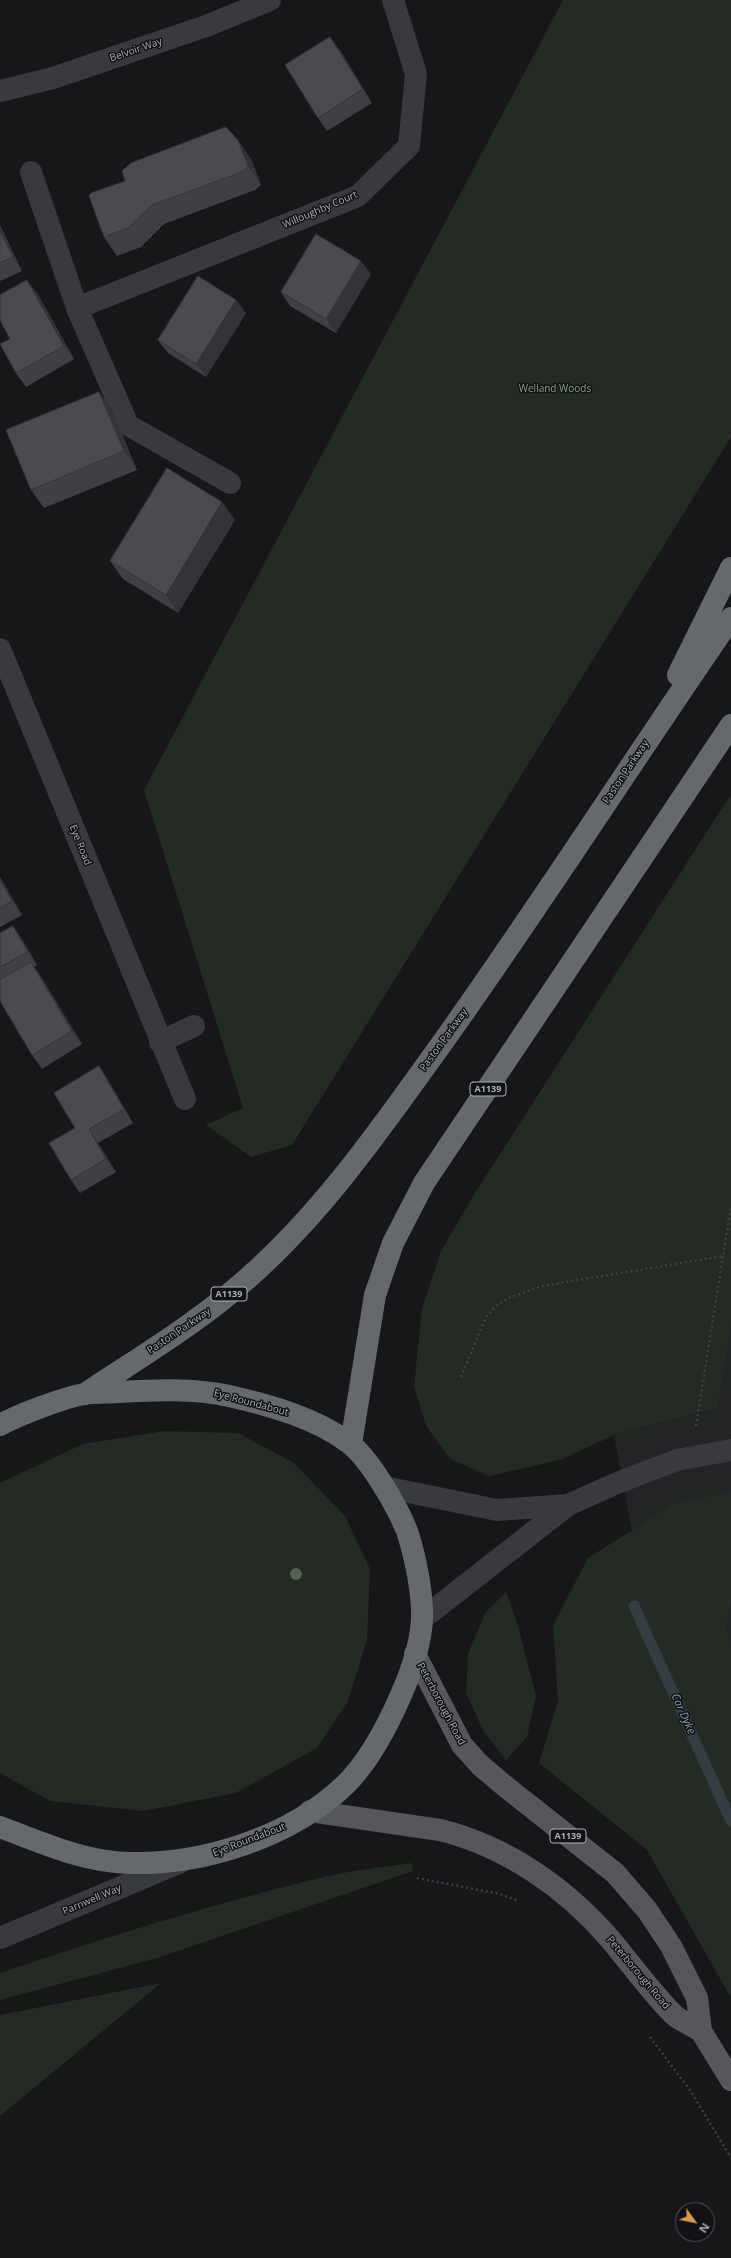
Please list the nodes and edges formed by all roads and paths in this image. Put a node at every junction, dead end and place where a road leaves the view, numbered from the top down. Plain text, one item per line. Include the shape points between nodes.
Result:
1 (270, 0) edge
2 (393, 0) edge
3 (239, 7) edge
4 (0, 91) edge
5 (31, 172) dead end
6 (77, 308) junction
7 (230, 482) dead end
8 (731, 568) edge
9 (731, 618) edge
10 (0, 649) edge
11 (731, 725) edge
12 (643, 746) junction
13 (194, 1026) dead end
14 (160, 1042) junction
15 (185, 1099) dead end
16 (731, 1206) edge
17 (723, 1256) junction
18 (461, 1377) dead end
19 (84, 1394) junction
20 (0, 1425) edge
21 (689, 1429) dead end
22 (351, 1444) junction
23 (731, 1450) edge
24 (384, 1487) junction
25 (568, 1505) junction
26 (422, 1619) junction
27 (415, 1654) junction
28 (310, 1812) junction
29 (0, 1827) edge
30 (184, 1861) junction
31 (417, 1878) dead end
32 (526, 1904) dead end
33 (0, 1938) edge
34 (701, 2031) junction
35 (647, 2033) dead end
36 (731, 2080) edge
37 (731, 2158) edge

1 - 3 street, Belvoir Way
2 - 6 street, Willoughby Court via 416,74 410,146 358,196
3 - 4 street, Belvoir Way via 53,78
5 - 6 street
6 - 7 street via 128,425
8 - 12 highway
9 - 12 highway, Paston Parkway / A1139
10 - 14 street, Eye Road
11 - 22 highway, A1139 via 417,1196 393,1243 376,1295
12 - 19 highway, Paston Parkway / A1139 via 495,969 352,1166 315,1212 249,1277 204,1315
13 - 14 street
14 - 15 street, Eye Road
16 - 17 path
17 - 18 path via 542,1286 509,1298 496,1306 486,1317
17 - 21 path via 696,1426
19 - 20 highway, Eye Roundabout via 12,1418
19 - 22 highway, Eye Roundabout via 156,1390 208,1392 290,1412
22 - 24 highway, Eye Roundabout
23 - 25 street via 677,1460
24 - 25 street via 497,1510
24 - 26 highway, Eye Roundabout via 402,1518 415,1555
25 - 26 street
26 - 27 highway, Eye Roundabout
27 - 28 highway, Eye Roundabout via 398,1704 366,1758 346,1784
27 - 34 main road, Peterborough Road / A1139 via 466,1750 511,1791 615,1873 647,1910 671,1946 697,1998
28 - 30 highway, Eye Roundabout via 285,1827 252,1841 220,1853
28 - 34 main road, Peterborough Road / A1139 via 440,1830 457,1834 504,1854 546,1880 581,1907 674,2014
29 - 30 highway, Eye Roundabout via 71,1854 127,1863
30 - 33 street, Parnwell Way
31 - 32 path via 500,1894
34 - 36 main road, A1139
35 - 37 path via 690,2090

